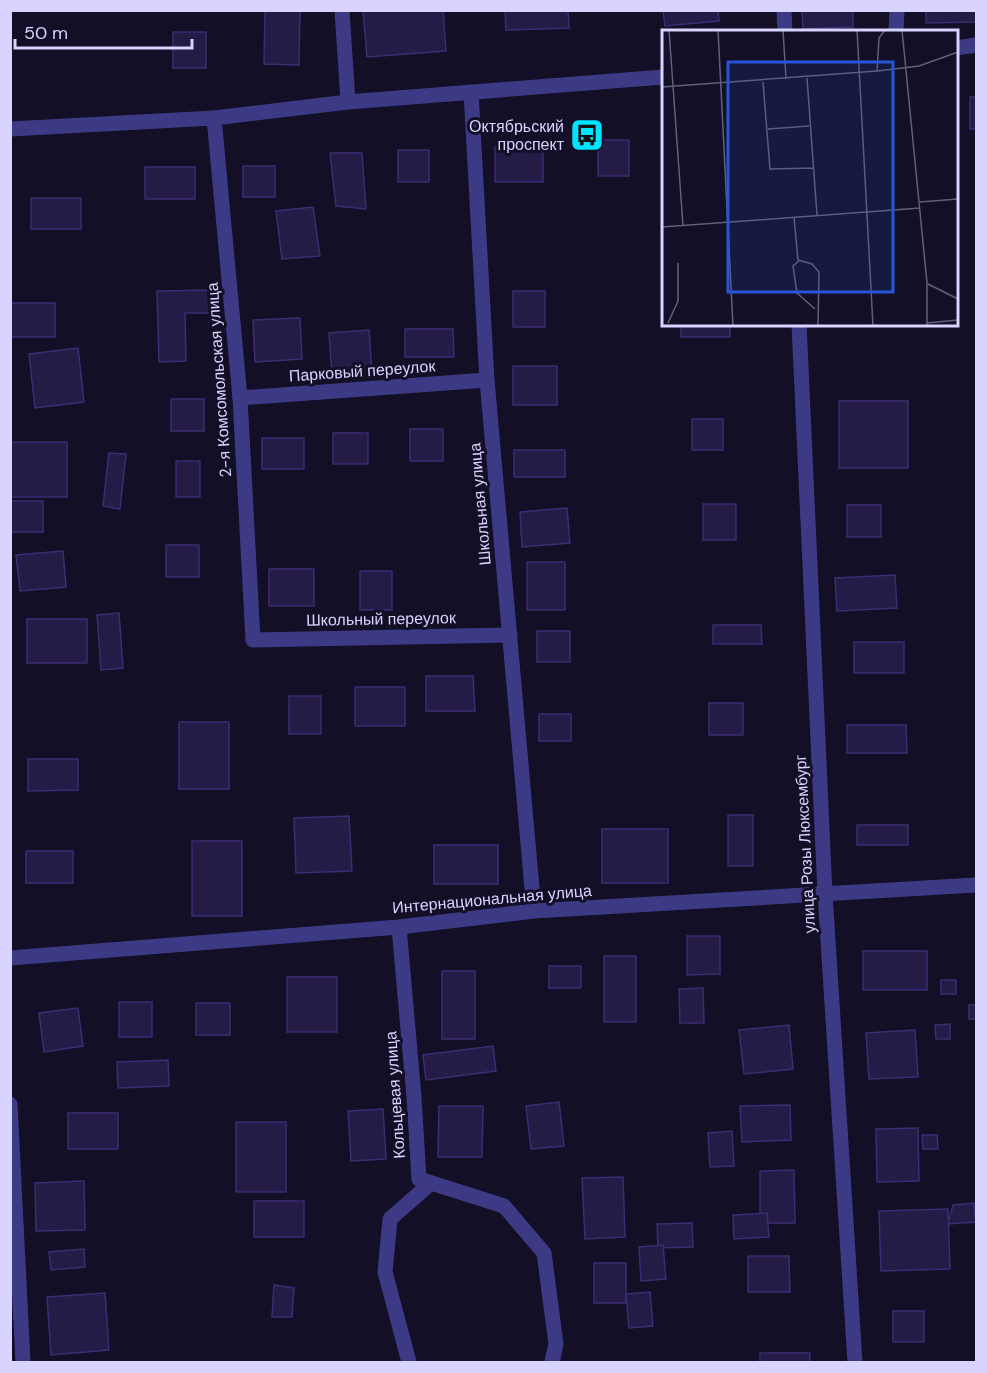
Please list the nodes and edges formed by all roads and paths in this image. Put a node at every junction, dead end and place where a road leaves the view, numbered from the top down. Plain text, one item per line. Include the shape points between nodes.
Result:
1 (342, 10) edge
2 (784, 10) edge
3 (897, 10) edge
4 (785, 30) edge
5 (896, 30) edge
6 (976, 45) edge
7 (957, 48) edge
8 (662, 77) edge
9 (471, 92) junction
10 (348, 102) junction
11 (214, 118) junction
12 (10, 129) edge
13 (799, 326) edge
14 (487, 380) junction
15 (240, 399) junction
16 (510, 635) junction
17 (253, 640) joint
18 (976, 885) edge
19 (825, 894) junction
20 (534, 911) junction
21 (399, 927) junction
22 (10, 957) edge
23 (10, 1104) edge
24 (431, 1183) junction
25 (23, 1362) edge
26 (409, 1362) edge
27 (552, 1362) edge
28 (855, 1362) edge

1 - 10 street
2 - 4 street
3 - 5 street
6 - 7 street
8 - 9 street
9 - 10 street
9 - 14 street, Школьная улица
10 - 11 street
11 - 12 street
11 - 15 street, 2-я Комсомольская улица
13 - 19 street, улица Розы Люксембург
14 - 15 street, Парковый переулок
14 - 16 street, Школьная улица
15 - 17 street, 2-я Комсомольская улица
16 - 17 street, Школьный переулок
16 - 20 street, Школьная улица
18 - 19 street, Интернациональная улица
19 - 20 street, Интернациональная улица
19 - 28 street, улица Розы Люксембург
20 - 21 street, Интернациональная улица
21 - 22 street, Интернациональная улица
21 - 24 street, Кольцевая улица via 419,1179
23 - 25 street
24 - 26 street via 390,1219 385,1272
24 - 27 street via 504,1206 544,1253 556,1344

